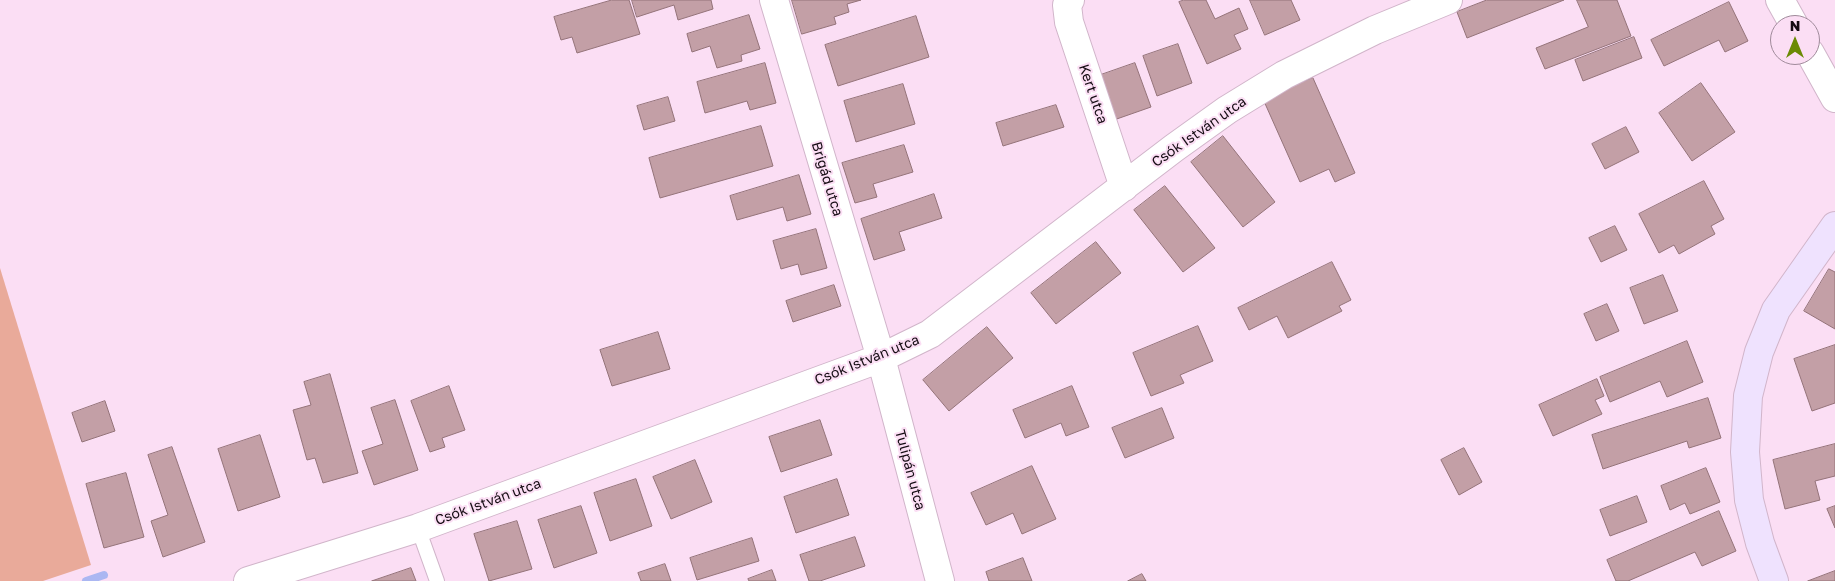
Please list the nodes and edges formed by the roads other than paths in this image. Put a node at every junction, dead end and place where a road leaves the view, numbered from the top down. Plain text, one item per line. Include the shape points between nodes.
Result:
1 (774, 0) edge
2 (1070, 0) edge
3 (1448, 0) edge
4 (1780, 0) edge
5 (1788, 15) edge
6 (1817, 65) edge
7 (1835, 98) edge
8 (1124, 187) junction
9 (1835, 226) edge
10 (881, 358) junction
11 (418, 528) junction
12 (248, 581) edge
13 (437, 581) edge
14 (940, 581) edge
15 (1774, 581) edge

1 - 10 street, Brigád utca
2 - 8 street, Kert utca via 1067,5 1069,22
3 - 8 street, Csók István utca via 1375,30 1284,75 1227,110
4 - 5 street
6 - 7 street
8 - 10 street, Csók István utca via 930,334
9 - 15 main road via 1776,310 1759,352 1748,396 1745,452 1749,500
10 - 11 street, Csók István utca
10 - 14 street, Tulipán utca
11 - 12 street, Csók István utca
11 - 13 lane

